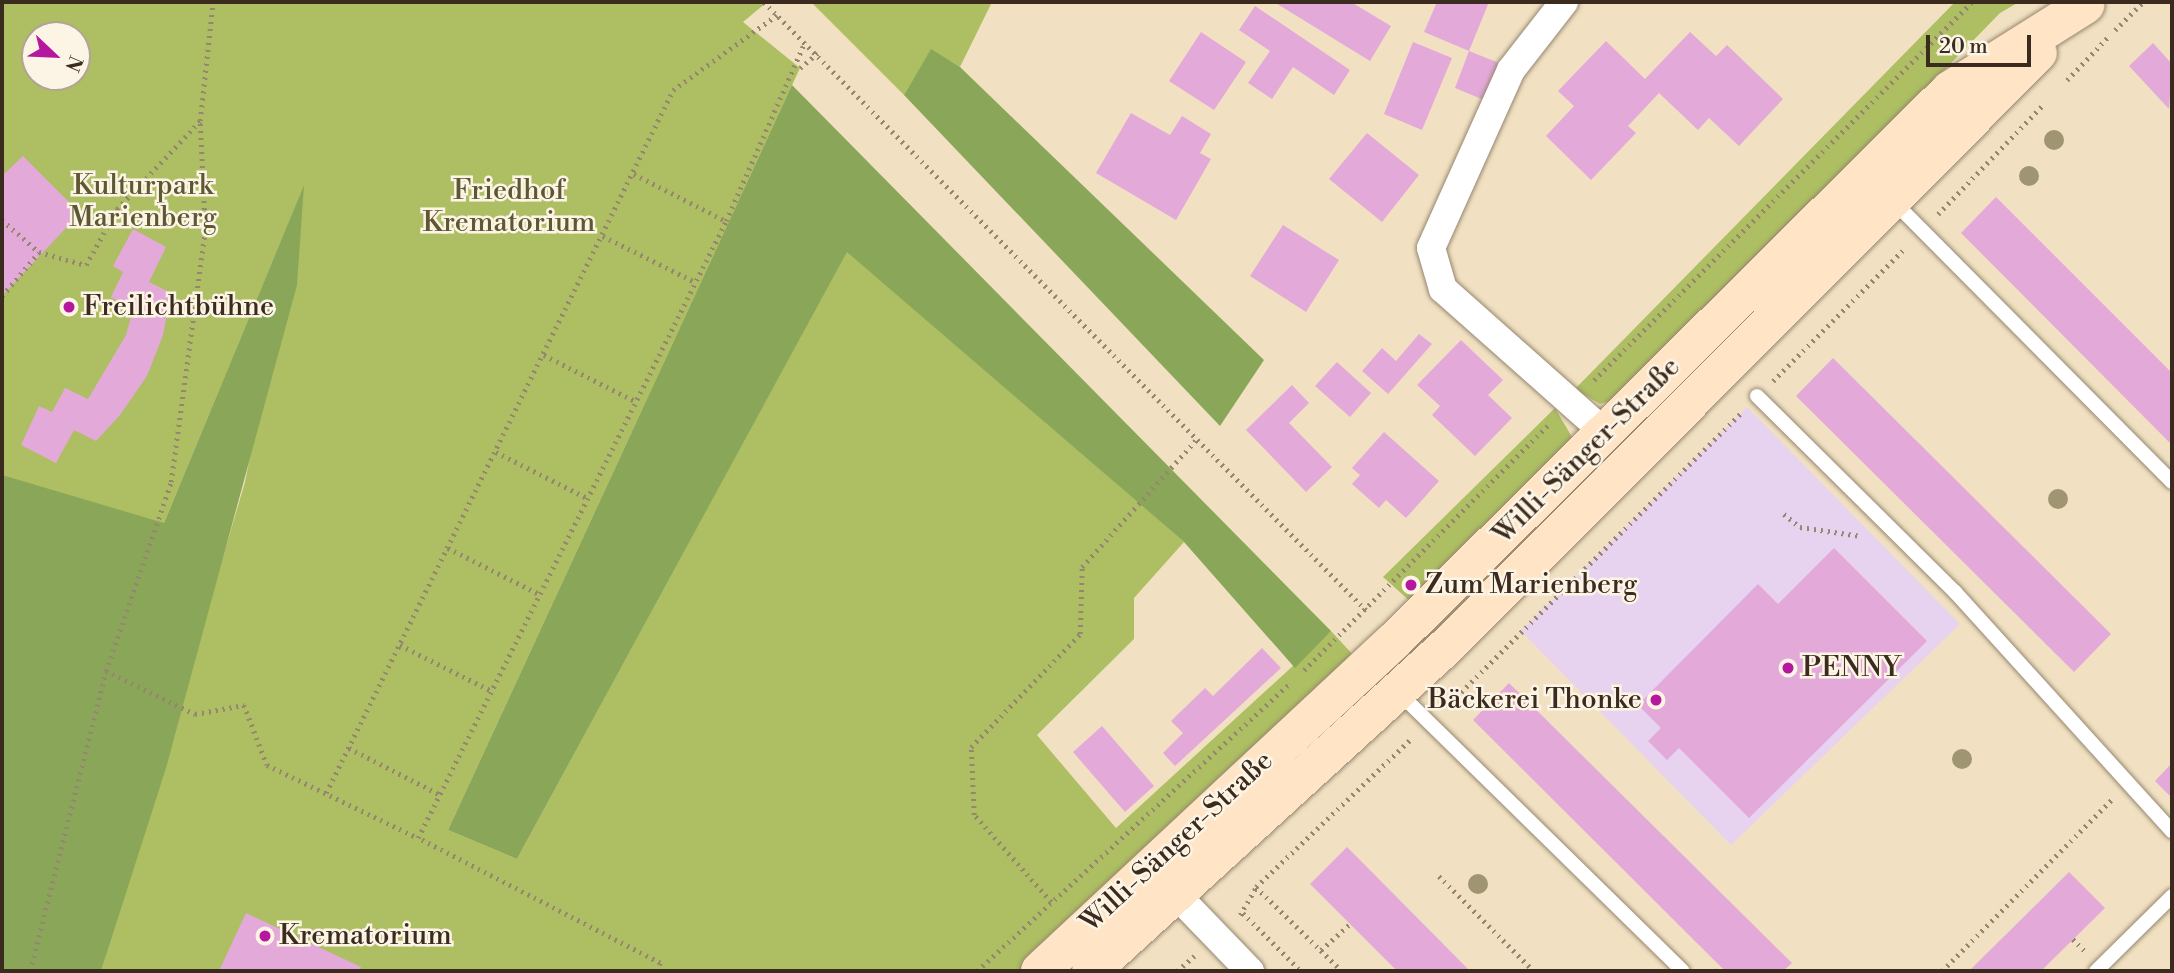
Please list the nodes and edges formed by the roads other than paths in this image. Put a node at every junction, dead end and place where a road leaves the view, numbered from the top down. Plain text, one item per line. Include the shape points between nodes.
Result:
1 (1564, 2) edge
2 (2087, 4) edge
3 (1892, 200) junction
4 (1758, 396) road end
5 (1605, 433) junction
6 (2172, 482) edge
7 (1398, 692) junction
8 (2172, 831) edge
9 (1163, 880) junction
10 (2172, 896) edge
11 (1040, 971) edge
12 (1091, 971) edge
13 (1250, 971) edge
14 (1683, 971) edge
15 (2095, 971) edge

1 - 5 street via 1511,70 1432,248 1443,289
2 - 3 main road, Willi-Sänger-Straße
2 - 5 main road, Willi-Sänger-Straße via 1950,90
3 - 6 lane
3 - 7 main road, Willi-Sänger-Straße
4 - 8 lane via 1894,528
5 - 9 main road, Willi-Sänger-Straße via 1395,640
7 - 9 main road, Willi-Sänger-Straße
7 - 14 lane
9 - 11 main road, Willi-Sänger-Straße
9 - 12 main road, Willi-Sänger-Straße
9 - 13 street
10 - 15 lane

